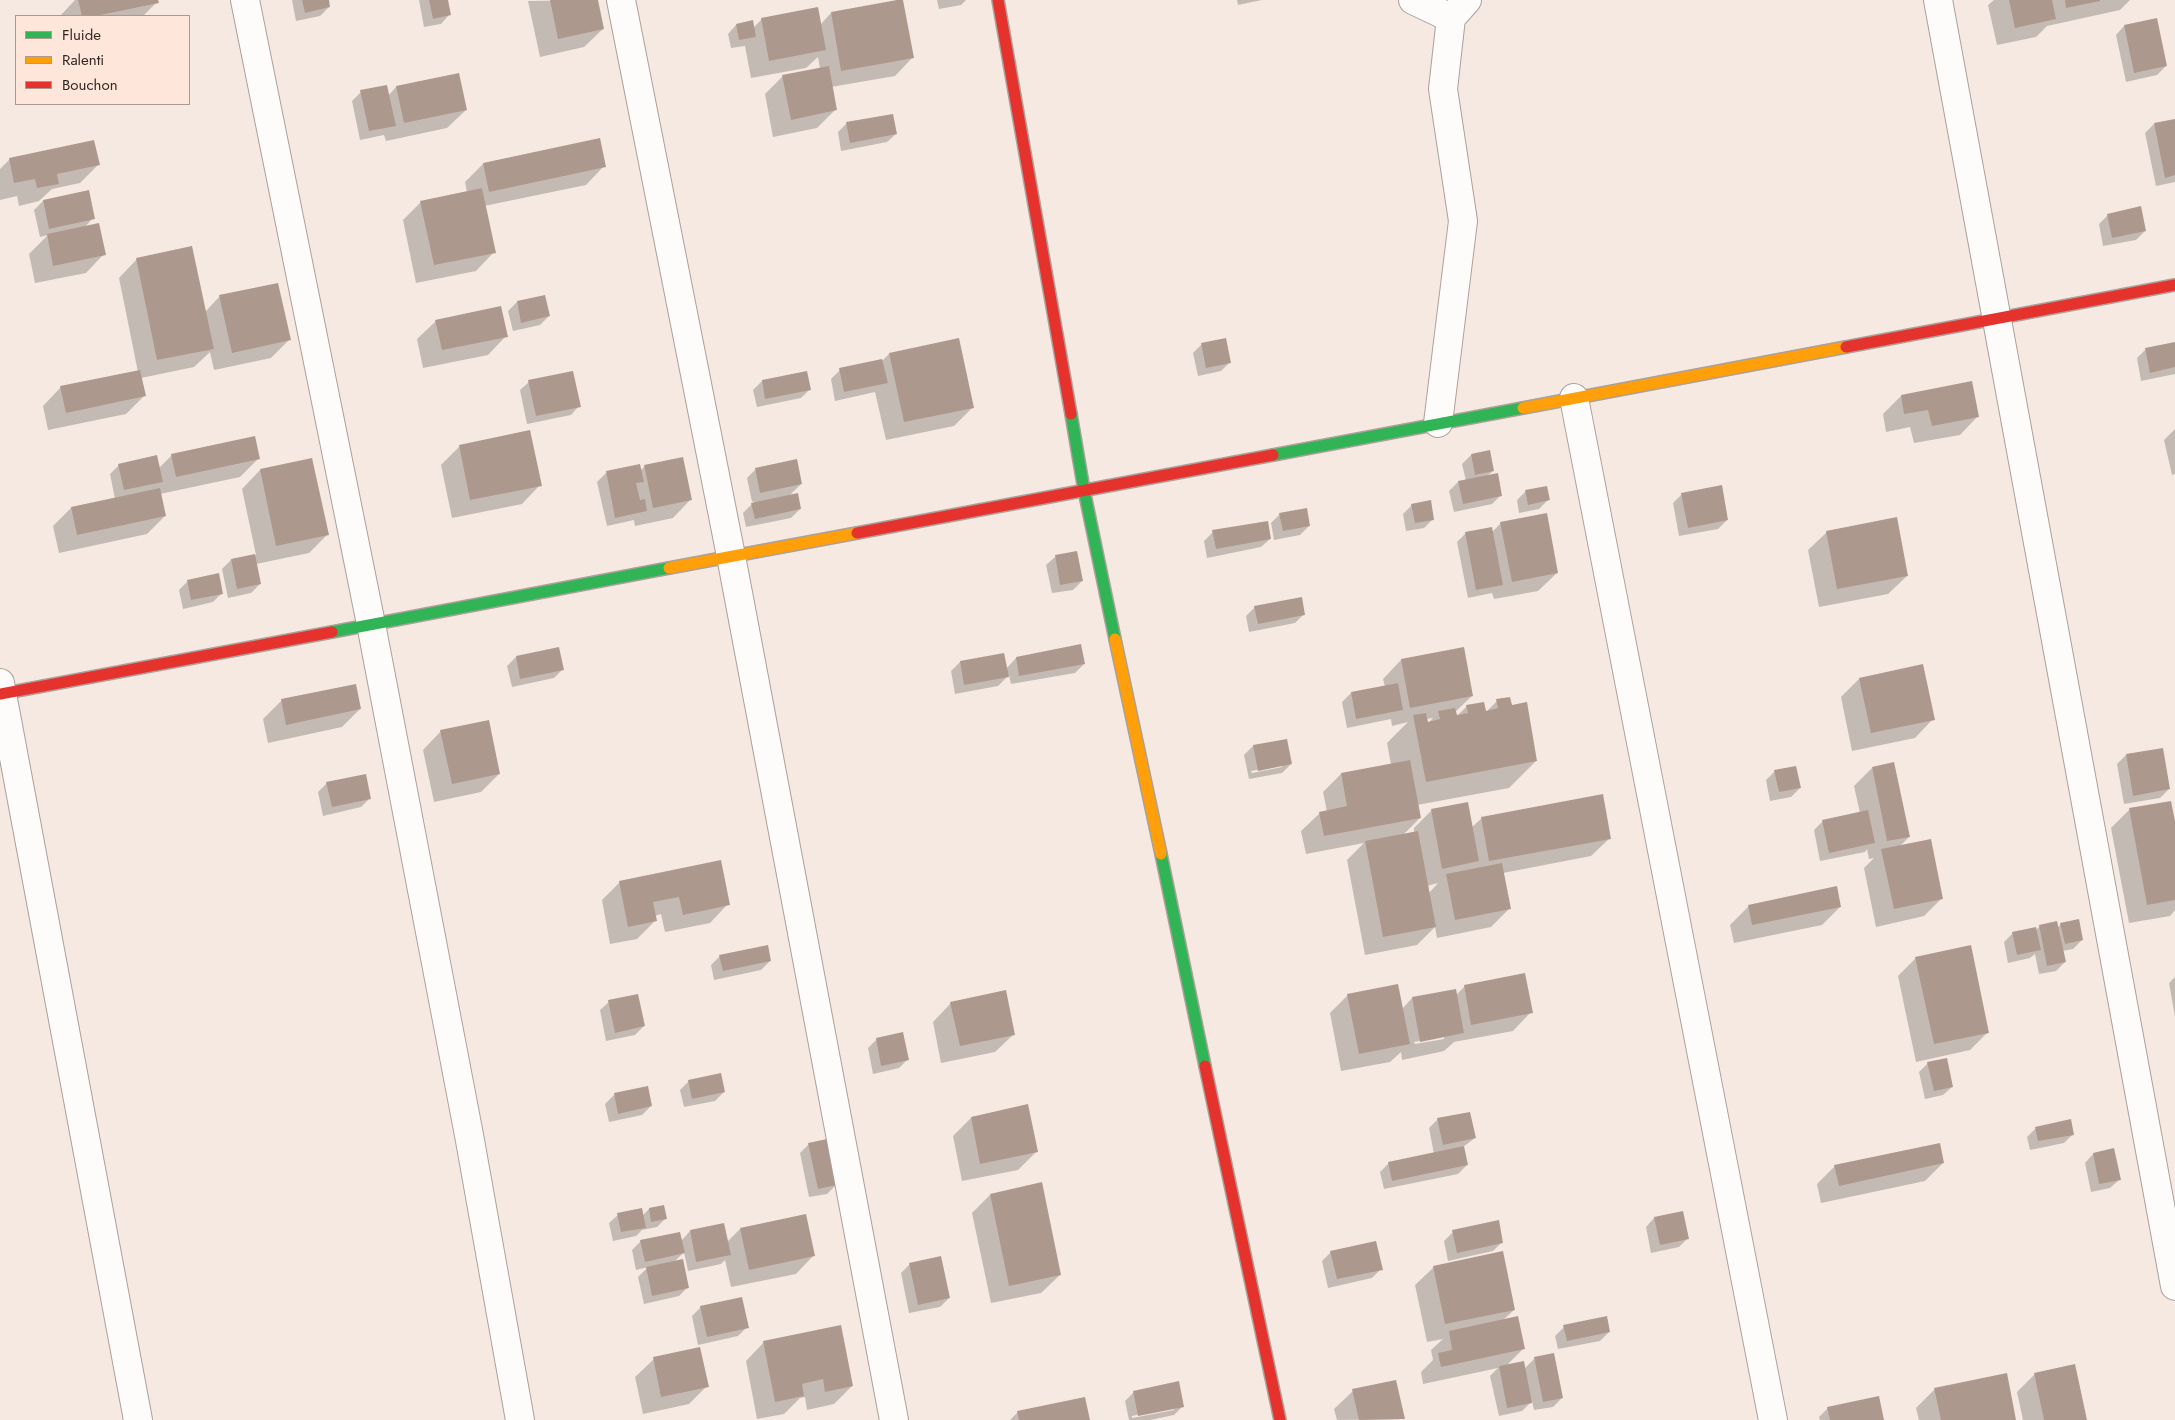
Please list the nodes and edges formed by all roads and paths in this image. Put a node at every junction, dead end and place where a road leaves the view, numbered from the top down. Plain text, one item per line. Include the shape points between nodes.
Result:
1 (245, 0) edge
2 (621, 0) edge
3 (998, 0) edge
4 (1413, 0) edge
5 (1938, 0) edge
6 (1459, 9) edge
7 (2175, 285) edge
8 (1997, 318) junction
9 (1574, 398) junction
10 (1438, 423) junction
11 (1084, 490) junction
12 (732, 556) junction
13 (371, 624) junction
14 (1, 690) edge
15 (2175, 1286) edge
16 (138, 1420) edge
17 (520, 1420) edge
18 (894, 1420) edge
19 (1280, 1420) edge
20 (1773, 1420) edge

1 - 13 street
2 - 12 street
3 - 11 street
4 - 6 street
5 - 8 street
6 - 10 street via 1443,89 1463,221
7 - 8 street
8 - 9 street
8 - 15 street
9 - 10 street
9 - 20 street
10 - 11 street
11 - 12 street
11 - 19 street
12 - 13 street
12 - 18 street
13 - 14 street
13 - 17 street
14 - 16 street

